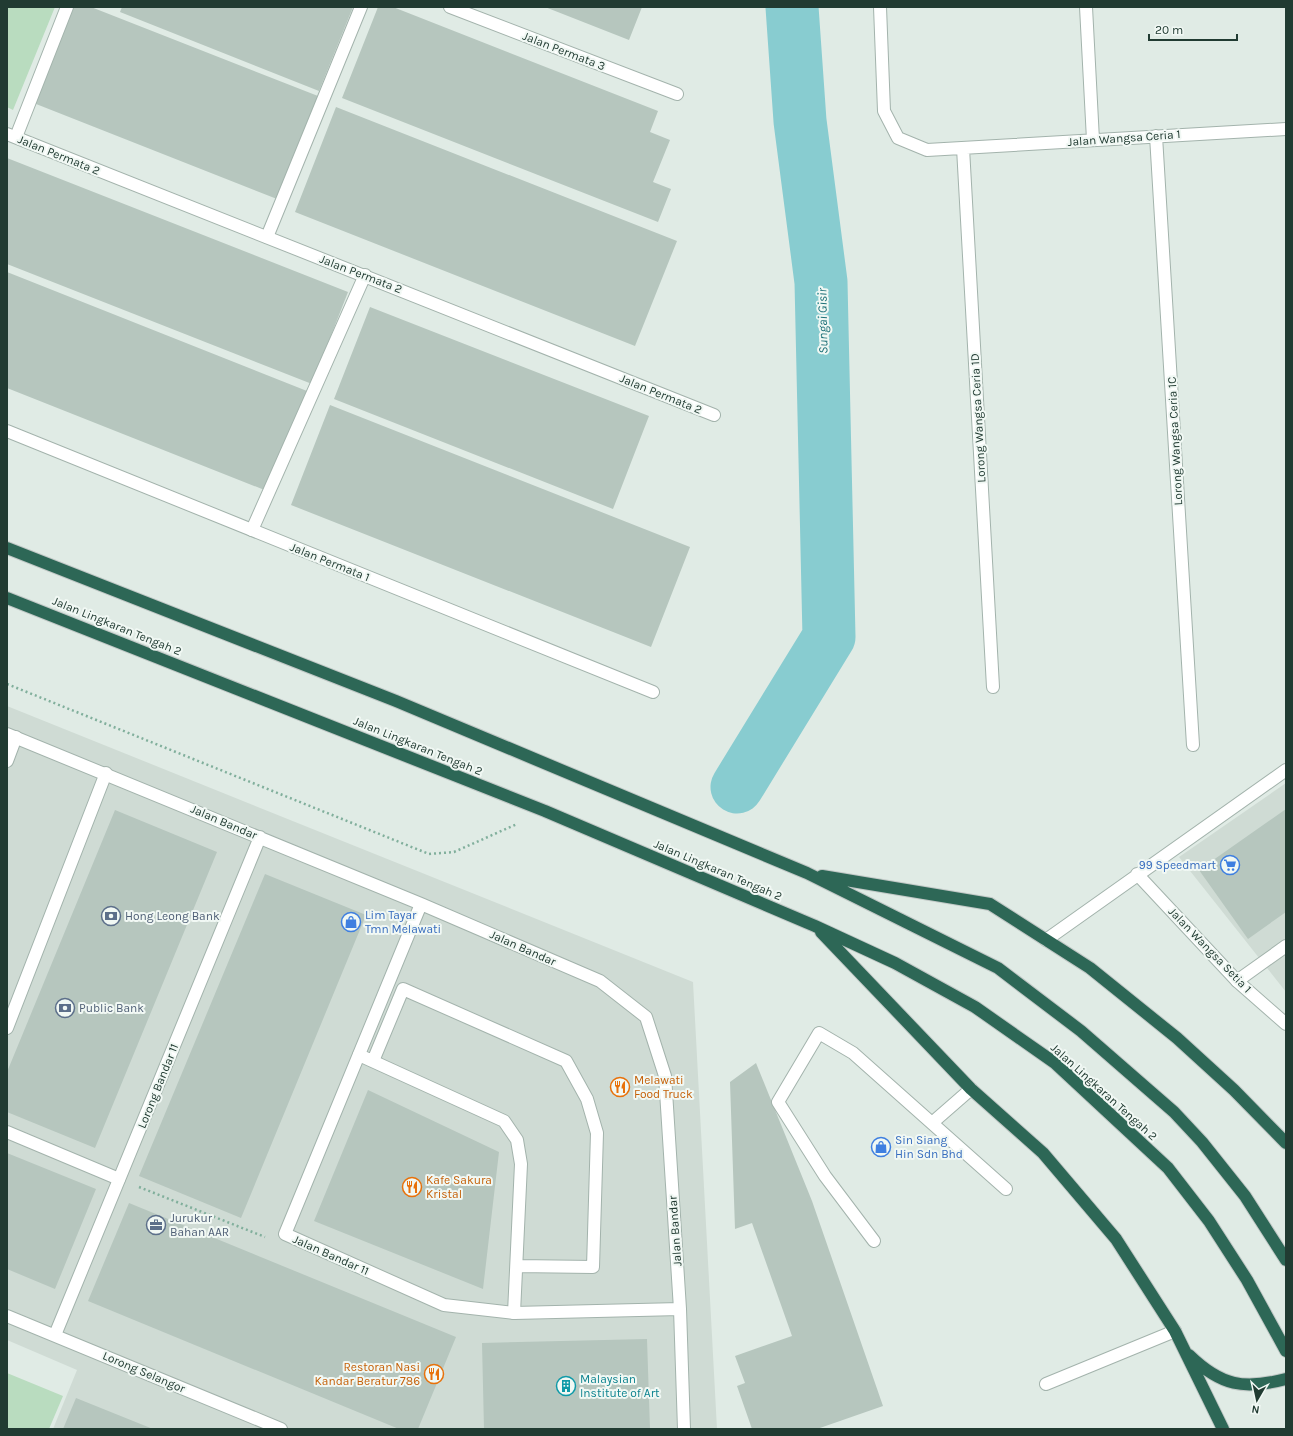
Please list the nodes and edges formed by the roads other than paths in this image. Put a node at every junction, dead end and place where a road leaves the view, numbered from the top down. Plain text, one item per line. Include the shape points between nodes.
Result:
1 (67, 7) edge
2 (361, 7) edge
3 (450, 7) edge
4 (880, 7) edge
5 (1086, 7) edge
6 (677, 94) dead end
7 (1286, 129) edge
8 (11, 136) edge
9 (1156, 136) junction
10 (1093, 140) junction
11 (963, 148) junction
12 (267, 237) junction
13 (365, 276) junction
14 (714, 415) dead end
15 (7, 431) edge
16 (252, 530) junction
17 (7, 548) edge
18 (7, 598) edge
19 (993, 687) dead end
20 (653, 692) dead end
21 (12, 736) edge
22 (1193, 745) dead end
23 (7, 761) edge
24 (1286, 770) edge
25 (106, 773) junction
26 (260, 837) junction
27 (807, 873) junction
28 (1138, 874) junction
29 (421, 904) junction
30 (815, 926) junction
31 (1046, 940) junction
32 (1286, 946) edge
33 (1237, 981) junction
34 (1286, 1024) edge
35 (7, 1028) edge
36 (359, 1055) junction
37 (373, 1062) junction
38 (971, 1089) junction
39 (932, 1123) junction
40 (7, 1132) edge
41 (1286, 1143) edge
42 (119, 1179) junction
43 (1006, 1189) dead end
44 (874, 1241) dead end
45 (1286, 1260) edge
46 (517, 1266) junction
47 (680, 1309) junction
48 (514, 1313) junction
49 (7, 1316) edge
50 (1175, 1332) junction
51 (55, 1335) junction
52 (1184, 1350) junction
53 (1286, 1351) edge
54 (1286, 1379) edge
55 (1046, 1384) dead end
56 (281, 1429) edge
57 (684, 1429) edge
58 (1223, 1429) edge

1 - 8 street
2 - 12 street
3 - 6 street, Jalan Permata 3
4 - 11 street, Jalan Wangsa Ceria 1 via 884,111 898,138 927,150
5 - 10 street
7 - 9 street, Jalan Wangsa Ceria 1
8 - 12 street, Jalan Permata 2
9 - 10 street, Jalan Wangsa Ceria 1
9 - 22 street, Lorong Wangsa Ceria 1C
10 - 11 street, Jalan Wangsa Ceria 1
11 - 19 street, Lorong Wangsa Ceria 1D
12 - 13 street, Jalan Permata 2
13 - 14 street, Jalan Permata 2
13 - 16 street
15 - 16 street, Jalan Permata 1
16 - 20 street, Jalan Permata 1
17 - 27 highway via 396,701
18 - 30 highway, Jalan Lingkaran Tengah 2 via 545,811
21 - 23 street
21 - 25 street, Jalan Bandar
24 - 28 street
25 - 26 street, Jalan Bandar
25 - 35 street
26 - 29 street, Jalan Bandar
26 - 42 street, Lorong Bandar 11
27 - 31 highway via 990,904
27 - 45 highway via 998,968 1081,1031 1174,1112 1202,1142 1245,1196
28 - 31 street
28 - 33 street, Jalan Wangsa Setia 1
29 - 36 street, Jalan Bandar 11
29 - 47 street, Jalan Bandar via 600,981 646,1017 665,1076
30 - 38 highway
30 - 53 highway, Jalan Lingkaran Tengah 2 via 895,963 975,1007 1055,1063 1168,1168 1209,1221 1247,1280
31 - 41 highway via 1090,968 1177,1038 1234,1090
32 - 33 street
33 - 34 street, Jalan Wangsa Setia 1
36 - 37 street
36 - 48 street, Jalan Bandar 11 via 285,1234 444,1305
37 - 46 street via 504,1121 517,1140 521,1164
37 - 46 street via 403,989 566,1061 587,1099 597,1133 593,1267
38 - 39 street
38 - 50 highway via 1043,1153 1116,1239
39 - 43 street
39 - 44 street via 853,1053 819,1033 778,1102 825,1176
40 - 42 street
42 - 51 street, Lorong Bandar 11
46 - 48 street
47 - 48 street, Jalan Bandar 11
47 - 57 street, Jalan Bandar
49 - 51 street, Lorong Selangor
50 - 52 highway
50 - 55 street
51 - 56 street, Lorong Selangor
52 - 54 highway via 1211,1373 1232,1384 1262,1385
52 - 58 highway

